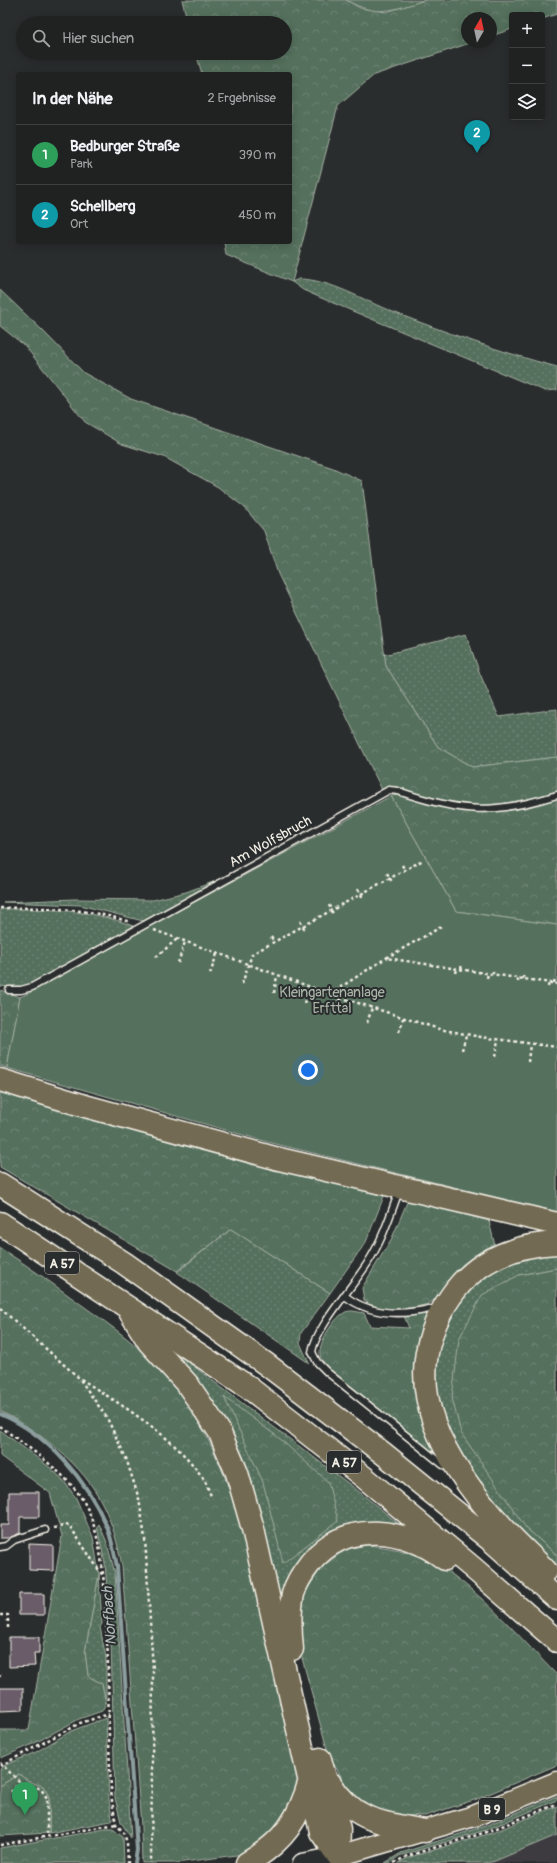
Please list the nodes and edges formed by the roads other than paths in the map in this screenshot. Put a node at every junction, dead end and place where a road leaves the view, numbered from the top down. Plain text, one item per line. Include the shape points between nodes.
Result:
1 (557, 795) edge
2 (9, 990) dead end
3 (0, 1080) edge
4 (0, 1184) edge
5 (400, 1187) junction
6 (0, 1223) edge
7 (557, 1224) edge
8 (557, 1243) edge
9 (345, 1296) junction
10 (125, 1304) junction
11 (429, 1309) dead end
12 (443, 1464) dead end
13 (45, 1530) dead end
14 (0, 1547) edge
15 (557, 1584) edge
16 (557, 1599) edge
17 (554, 1638) edge
18 (316, 1771) junction
19 (557, 1782) edge
20 (425, 1830) junction
21 (338, 1856) junction
22 (248, 1863) edge
23 (302, 1863) edge

1 - 2 lane, Am Wolfsbruch via 514,807 481,810 449,806 389,790 32,987
3 - 5 highway via 195,1137
4 - 16 highway, A 57 via 124,1263 266,1364 493,1542
5 - 7 highway
5 - 9 lane via 383,1236 368,1264
6 - 10 highway, A 57
8 - 15 highway via 509,1251 482,1265 464,1281 446,1303 433,1331 425,1374 426,1401 435,1428 458,1468 486,1507
9 - 11 lane via 356,1304 374,1311 394,1314
9 - 12 lane via 315,1340 312,1352 317,1362
10 - 17 highway, A 57 via 248,1387 365,1478
10 - 18 highway via 149,1342 188,1385 219,1430 237,1473
13 - 14 lane
17 - 18 highway via 518,1621 457,1569 421,1544 381,1532 366,1532 342,1538 319,1552 303,1572 294,1593 289,1619 292,1650
18 - 20 highway via 355,1811 375,1820
18 - 21 highway via 339,1829
18 - 22 highway via 301,1807 287,1831 271,1848
19 - 20 main road, B 9 via 474,1816
20 - 21 main road, B 9
21 - 23 main road

